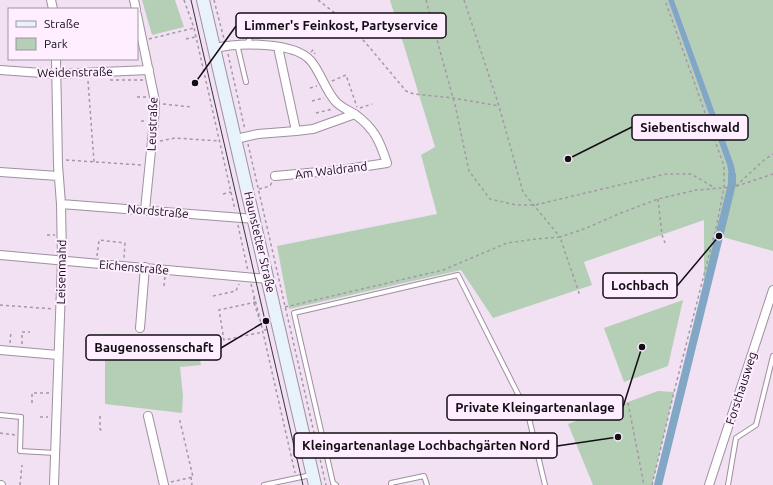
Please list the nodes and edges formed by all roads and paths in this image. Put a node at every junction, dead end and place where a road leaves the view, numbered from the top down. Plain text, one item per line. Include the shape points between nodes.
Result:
1 (184, 0) edge
2 (203, 0) edge
3 (214, 0) edge
4 (318, 0) edge
5 (426, 0) edge
6 (464, 0) edge
7 (665, 0) edge
8 (309, 16) dead end
9 (138, 19) edge
10 (194, 28) junction
11 (271, 29) junction
12 (195, 37) junction
13 (186, 39) dead end
14 (143, 40) junction
15 (237, 44) junction
16 (247, 44) junction
17 (220, 47) junction
18 (278, 47) junction
19 (287, 48) junction
20 (56, 60) edge
21 (0, 70) edge
22 (149, 70) junction
23 (56, 74) junction
24 (88, 80) dead end
25 (109, 80) dead end
26 (151, 80) junction
27 (246, 82) dead end
28 (324, 84) junction
29 (331, 96) junction
30 (137, 97) dead end
31 (452, 98) junction
32 (154, 100) junction
33 (312, 101) dead end
34 (338, 104) junction
35 (372, 104) dead end
36 (499, 106) junction
37 (191, 107) dead end
38 (316, 113) dead end
39 (355, 114) junction
40 (296, 131) junction
41 (241, 138) junction
42 (220, 141) junction
43 (152, 143) junction
44 (773, 154) edge
45 (58, 160) junction
46 (94, 162) junction
47 (149, 166) junction
48 (0, 172) edge
49 (773, 174) edge
50 (58, 176) junction
51 (274, 176) joint
52 (725, 187) junction
53 (734, 187) junction
54 (716, 188) junction
55 (259, 189) junction
56 (231, 192) junction
57 (223, 194) dead end
58 (658, 199) junction
59 (61, 204) junction
60 (534, 205) junction
61 (145, 210) junction
62 (237, 218) junction
63 (255, 219) junction
64 (560, 237) junction
65 (665, 244) dead end
66 (0, 256) edge
67 (62, 260) junction
68 (96, 263) junction
69 (123, 266) junction
70 (146, 267) junction
71 (241, 276) junction
72 (250, 277) junction
73 (268, 279) junction
74 (773, 290) edge
75 (213, 296) dead end
76 (580, 296) dead end
77 (254, 297) junction
78 (256, 302) junction
79 (254, 303) junction
80 (0, 305) edge
81 (285, 307) junction
82 (60, 310) junction
83 (260, 320) junction
84 (140, 328) dead end
85 (263, 330) junction
86 (11, 331) dead end
87 (30, 332) dead end
88 (0, 350) edge
89 (10, 351) junction
90 (21, 352) junction
91 (58, 355) junction
92 (773, 356) edge
93 (57, 394) junction
94 (32, 403) dead end
95 (628, 403) dead end
96 (0, 415) edge
97 (100, 416) dead end
98 (148, 416) dead end
99 (179, 417) dead end
100 (102, 433) dead end
101 (0, 434) edge
102 (21, 435) junction
103 (55, 454) junction
104 (22, 464) dead end
105 (191, 477) junction
106 (296, 478) junction
107 (314, 480) edge
108 (164, 484) edge
109 (20, 485) edge
110 (54, 485) edge
111 (192, 485) edge
112 (264, 485) edge
113 (326, 485) edge
114 (336, 485) edge
115 (392, 485) edge
116 (427, 485) edge
117 (545, 485) edge
118 (644, 485) edge
119 (652, 485) edge
120 (709, 485) edge
121 (728, 485) edge

1 - 10 path
2 - 17 main road, Haunstetter Straße
3 - 17 path, Haunstetter Straße
4 - 31 path via 366,42 406,91
5 - 31 path
6 - 36 path
7 - 52 path via 724,166
8 - 11 lane via 270,23
9 - 14 street, Leustraße
10 - 12 path
10 - 14 path
11 - 16 lane via 252,34
11 - 19 path via 272,38 289,34
12 - 13 path
12 - 42 path
14 - 22 street, Leustraße
15 - 16 street
15 - 17 street
15 - 27 lane
16 - 18 street
17 - 41 main road, Haunstetter Straße
17 - 41 path, Haunstetter Straße
18 - 19 street
18 - 40 street
19 - 28 street via 307,56
20 - 23 street, Leisenmahd
21 - 23 street, Weidenstraße
22 - 23 street, Weidenstraße
22 - 26 street, Leustraße
23 - 45 street, Leisenmahd
24 - 46 path
25 - 26 path
26 - 32 street, Leustraße
28 - 29 street
28 - 35 path via 346,75 358,109
29 - 33 path
29 - 34 street
30 - 32 path
31 - 36 path
31 - 60 path via 469,171 490,199 516,205
32 - 37 path
32 - 43 street, Leustraße
34 - 38 path via 336,108
34 - 39 street
36 - 60 path via 523,192
39 - 40 street via 313,129
39 - 51 street, Am Waldrand via 374,132 387,162 341,170
40 - 41 street
41 - 55 path, Haunstetter Straße
41 - 63 main road, Haunstetter Straße
42 - 43 path via 174,138
42 - 56 path
43 - 47 street, Leustraße
44 - 53 path
45 - 46 path
45 - 50 street, Leisenmahd
46 - 47 path
47 - 61 street, Leustraße
48 - 50 street
49 - 53 path
50 - 59 street, Leisenmahd
51 - 55 path via 270,186
52 - 53 path
52 - 54 path
52 - 119 path
54 - 58 path
54 - 60 path via 691,174 666,174
55 - 81 path, Haunstetter Straße
56 - 57 path
56 - 62 path
58 - 64 path
58 - 65 path
59 - 61 street, Nordstraße
59 - 67 street, Leisenmahd
60 - 64 path
61 - 62 street, Nordstraße
62 - 63 street, Nordstraße
62 - 72 path
63 - 73 main road, Haunstetter Straße
64 - 76 path
64 - 81 path via 507,244 443,270
66 - 67 street, Eichenstraße
67 - 68 street, Eichenstraße
67 - 82 street, Leisenmahd
68 - 69 street, Eichenstraße
68 - 69 path via 99,240 125,243
69 - 70 street, Eichenstraße
70 - 71 street, Eichenstraße
70 - 84 street
71 - 72 street, Eichenstraße
71 - 75 path via 236,292
72 - 73 street, Eichenstraße
72 - 77 path
73 - 107 main road, Haunstetter Straße
74 - 120 street, Forsthausweg
77 - 78 path
77 - 79 path
78 - 79 path
78 - 83 path
79 - 83 path
79 - 85 path via 219,310 224,340
80 - 82 path
81 - 113 path, Haunstetter Straße
82 - 91 street, Leisenmahd
83 - 85 path
85 - 106 path
86 - 89 path
87 - 90 path via 22,332
88 - 89 street
89 - 90 street
90 - 91 street
91 - 93 street, Leisenmahd
92 - 121 lane via 756,425 736,438
93 - 94 path via 32,393
93 - 103 street, Leisenmahd
95 - 118 path
96 - 102 lane via 21,417
97 - 100 path
98 - 108 street
99 - 105 path
101 - 102 path
102 - 103 lane via 20,452
103 - 110 street, Leisenmahd
104 - 109 path
105 - 108 path
105 - 111 path
106 - 107 lane
106 - 112 lane
114 - 117 lane via 333,483 294,313 458,275 528,414
115 - 116 lane via 391,483 424,476

